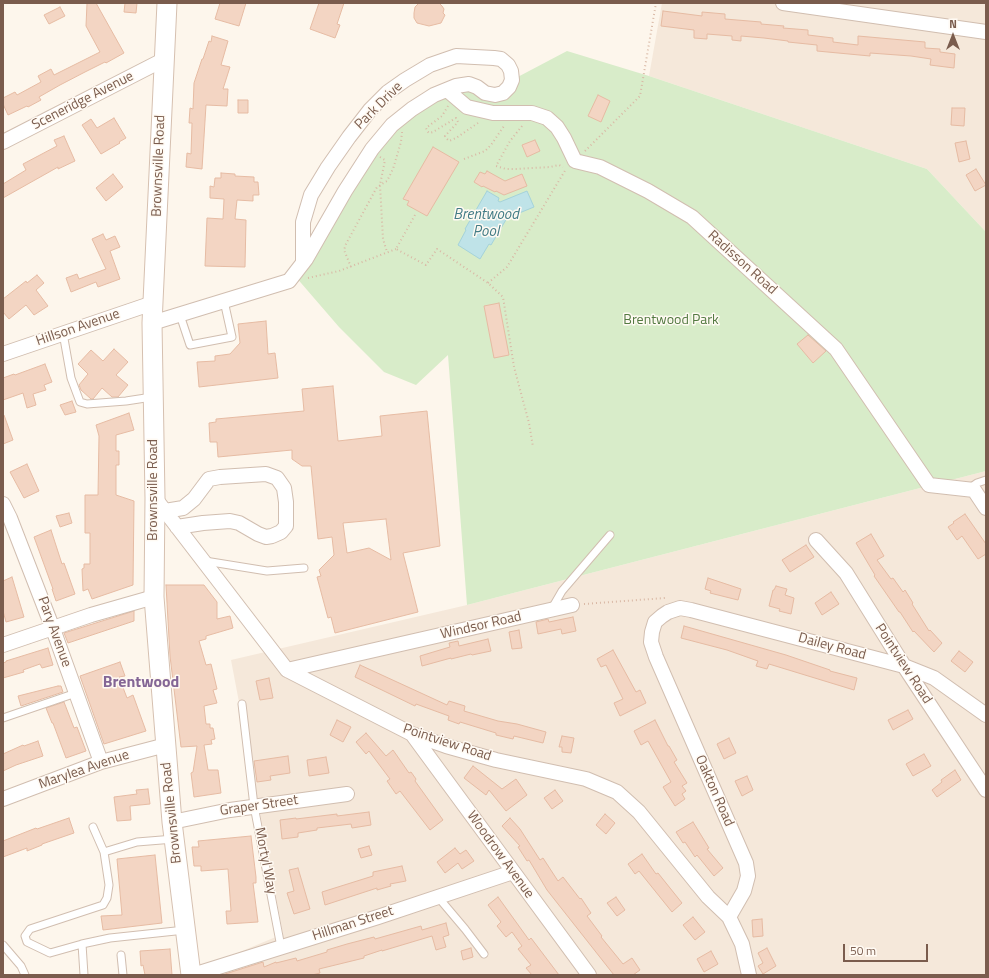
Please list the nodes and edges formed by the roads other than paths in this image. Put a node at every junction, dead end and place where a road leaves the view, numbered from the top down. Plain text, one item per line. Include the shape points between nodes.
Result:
1 (167, 3) edge
2 (783, 3) edge
3 (986, 32) edge
4 (164, 60) junction
5 (450, 92) junction
6 (3, 142) edge
7 (302, 263) junction
8 (224, 301) junction
9 (153, 303) junction
10 (180, 315) junction
11 (152, 323) junction
12 (63, 333) junction
13 (3, 354) edge
14 (153, 397) junction
15 (986, 480) edge
16 (968, 490) junction
17 (3, 504) edge
18 (160, 504) junction
19 (986, 508) edge
20 (6, 519) edge
21 (177, 527) junction
22 (610, 535) dead end
23 (816, 540) dead end
24 (203, 561) junction
25 (304, 568) dead end
26 (154, 597) junction
27 (572, 605) road end
28 (550, 610) junction
29 (668, 612) joint
30 (53, 629) junction
31 (3, 645) edge
32 (904, 666) junction
33 (287, 670) junction
34 (76, 693) junction
35 (242, 704) dead end
36 (986, 715) edge
37 (3, 718) edge
38 (412, 734) junction
39 (166, 745) junction
40 (101, 762) junction
41 (986, 790) edge
42 (346, 794) dead end
43 (3, 799) edge
44 (254, 806) junction
45 (93, 827) dead end
46 (173, 831) junction
47 (104, 852) junction
48 (513, 872) junction
49 (438, 897) junction
50 (729, 917) junction
51 (185, 930) junction
52 (82, 944) junction
53 (3, 945) edge
54 (281, 947) junction
55 (121, 954) dead end
56 (484, 954) dead end
57 (25, 975) edge
58 (84, 975) edge
59 (123, 975) edge
60 (192, 975) edge
61 (589, 975) edge
62 (749, 975) edge

1 - 4 main road, Brownsville Road
2 - 3 street
4 - 6 street, Sceneridge Avenue
4 - 9 main road, Brownsville Road
5 - 7 street, Park Drive via 434,95 392,125 372,149
5 - 7 street, Park Drive via 456,86 469,84 486,93 503,93 512,80 511,71 501,59 456,56 430,65 388,92 349,137 311,196 303,222
5 - 16 street, Radisson Road via 467,107 493,113 532,113 547,118 557,127 575,161 600,167 648,190 692,217 836,349 928,485
7 - 8 street, Park Drive via 289,282
8 - 10 street
8 - 10 lane via 232,337 190,345
9 - 11 main road, Brownsville Road
9 - 12 street, Hillson Avenue
10 - 11 street
11 - 14 main road, Brownsville Road
12 - 13 street, Hillson Avenue
12 - 14 lane via 71,378 80,402 87,404
14 - 18 main road, Brownsville Road
15 - 16 lane
16 - 19 street via 974,490
17 - 20 street, Pary Avenue
18 - 21 street, Pointview Road
18 - 21 street via 183,508 194,499 209,479 245,474 266,474 277,478 284,488 286,526 272,536 266,537 230,521 203,522
18 - 26 main road, Brownsville Road
20 - 30 street, Pary Avenue
21 - 24 street, Pointview Road
22 - 28 lane via 562,591
23 - 32 street, Pointview Road via 846,573
24 - 25 lane via 267,572
24 - 33 street, Pointview Road
26 - 30 street
26 - 39 main road, Brownsville Road
27 - 28 street, Windsor Road
28 - 33 street, Windsor Road
29 - 32 street, Dailey Road via 680,608 691,610
29 - 50 street, Oakton Road via 655,622 651,642 746,863 748,876 744,891
30 - 31 street
30 - 34 street, Pary Avenue
32 - 36 street, Dailey Road via 934,678
32 - 41 street, Pointview Road
33 - 38 street, Pointview Road
34 - 37 lane
34 - 40 street, Pary Avenue
35 - 44 lane, Mortyl Way
38 - 48 street, Woodrow Avenue
38 - 50 street, Pointview Road via 496,760 586,779 617,792 639,812 708,897
39 - 40 street, Marylea Avenue
39 - 46 main road, Brownsville Road
40 - 43 street, Marylea Avenue
42 - 44 street, Graper Street
44 - 46 street, Graper Street via 230,810
44 - 54 lane, Mortyl Way
45 - 47 lane
46 - 47 lane
46 - 51 main road, Brownsville Road
47 - 52 lane via 109,885 103,905 30,929 25,936 27,942 50,953
48 - 49 street, Hillman Street
48 - 61 street, Woodrow Avenue
49 - 54 street, Hillman Street
49 - 56 lane
50 - 62 street via 742,944
51 - 52 lane via 110,938
51 - 60 main road, Brownsville Road
52 - 58 lane
53 - 57 lane via 21,966
54 - 60 street, Hillman Street
55 - 59 lane

